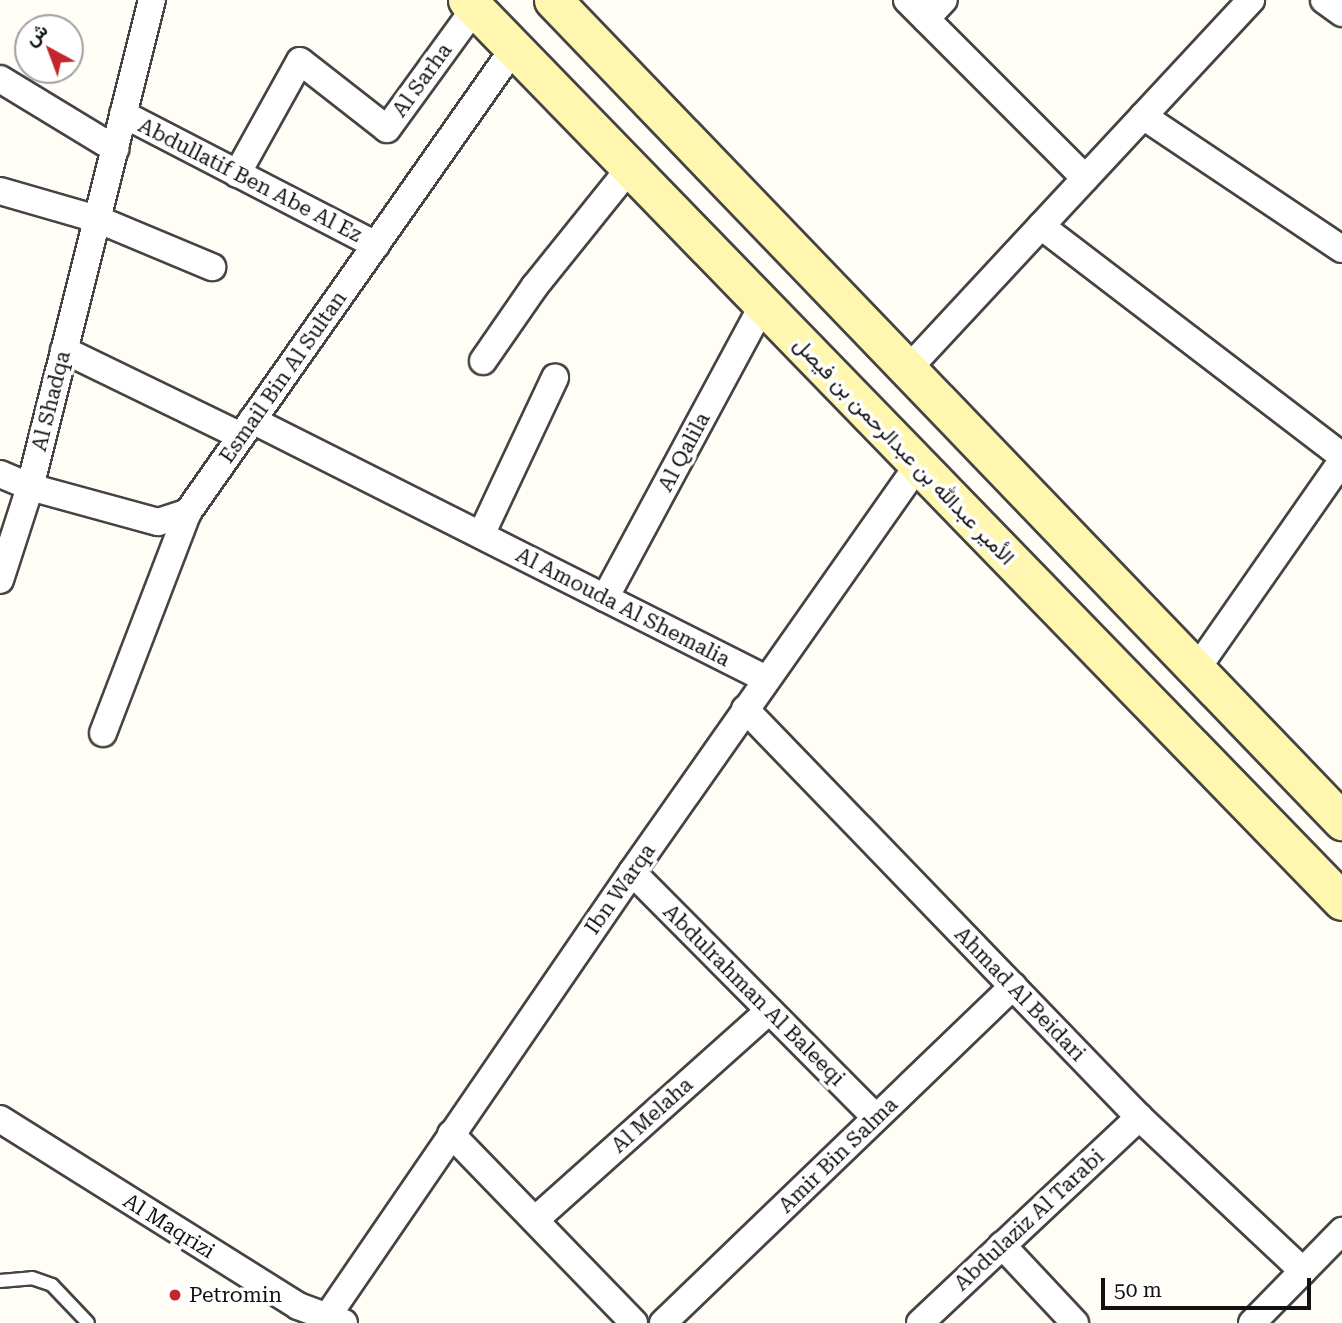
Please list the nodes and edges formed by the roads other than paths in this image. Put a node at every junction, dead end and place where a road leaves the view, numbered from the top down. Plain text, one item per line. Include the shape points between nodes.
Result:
1 (152, 0) edge
2 (553, 0) edge
3 (907, 0) edge
4 (1251, 0) edge
5 (1324, 0) edge
6 (471, 4) edge
7 (935, 9) edge
8 (1342, 13) edge
9 (514, 48) junction
10 (0, 79) edge
11 (123, 114) junction
12 (1143, 116) junction
13 (115, 149) junction
14 (630, 168) junction
15 (237, 174) junction
16 (1085, 178) junction
17 (0, 191) edge
18 (97, 219) junction
19 (1041, 226) junction
20 (376, 245) junction
21 (1342, 249) edge
22 (212, 267) dead end
23 (763, 305) junction
24 (64, 350) junction
25 (483, 360) dead end
26 (908, 369) junction
27 (555, 378) dead end
28 (247, 428) junction
29 (1342, 458) edge
30 (918, 465) junction
31 (0, 474) edge
32 (30, 487) junction
33 (188, 512) junction
34 (481, 536) junction
35 (0, 580) edge
36 (605, 598) junction
37 (1196, 670) junction
38 (766, 679) junction
39 (745, 709) junction
40 (103, 733) dead end
41 (1342, 821) edge
42 (632, 872) junction
43 (1342, 901) edge
44 (1013, 986) junction
45 (769, 1011) junction
46 (1139, 1117) junction
47 (876, 1118) junction
48 (0, 1119) edge
49 (451, 1134) junction
50 (535, 1220) junction
51 (1342, 1231) edge
52 (1002, 1245) junction
53 (1303, 1270) junction
54 (0, 1281) edge
55 (336, 1320) edge
56 (88, 1323) edge
57 (635, 1323) edge
58 (663, 1323) edge
59 (920, 1323) edge
60 (1075, 1323) edge
61 (1252, 1323) edge

1 - 11 street, Al Shadqa
2 - 26 main road
3 - 7 street
4 - 12 street
5 - 8 street
6 - 9 main road, الأمير عبدالله بن عبدالرحمن بن فيصل
6 - 15 street, Al Sarha via 387,129 300,61
7 - 16 street
9 - 14 main road, الأمير عبدالله بن عبدالرحمن بن فيصل
9 - 20 street, Esmail Bin Al Sultan
10 - 13 street
11 - 13 street, Al Shadqa
11 - 15 street, Abdullatif Ben Abe Al Ez
12 - 16 street
12 - 21 street
13 - 18 street, Al Shadqa
14 - 23 main road, الأمير عبدالله بن عبدالرحمن بن فيصل
14 - 25 street via 535,286
15 - 20 street, Abdullatif Ben Abe Al Ez
16 - 19 street
17 - 18 street
18 - 22 street
18 - 24 street, Al Shadqa
19 - 26 street
19 - 29 street
20 - 28 street, Esmail Bin Al Sultan
23 - 30 main road, الأمير عبدالله بن عبدالرحمن بن فيصل
23 - 36 street, Al Qalila
24 - 28 street, Al Amouda Al Shemalia
24 - 32 street, Al Shadqa
26 - 37 main road
27 - 34 street
28 - 33 street, Esmail Bin Al Sultan
28 - 34 street, Al Amouda Al Shemalia
29 - 37 street
30 - 38 street, Ibn Warqa
30 - 43 main road, الأمير عبدالله بن عبدالرحمن بن فيصل
31 - 32 street
32 - 33 street via 158,522
32 - 35 street, Al Shadqa
33 - 40 street, Esmail Bin Al Sultan
34 - 36 street, Al Amouda Al Shemalia
36 - 38 street, Al Amouda Al Shemalia
37 - 41 main road
38 - 39 street, Ibn Warqa
39 - 42 street, Ibn Warqa
39 - 44 street, Ahmad Al Beidari
42 - 45 street, Abdulrahman Al Baleeqi
42 - 49 street, Ibn Warqa
44 - 46 street, Ahmad Al Beidari
44 - 47 street, Amir Bin Salma
45 - 47 street, Abdulrahman Al Baleeqi
45 - 50 street, Al Melaha
46 - 52 street, Abdulaziz Al Tarabi
46 - 53 street, Ahmad Al Beidari
47 - 58 street, Amir Bin Salma
48 - 55 street, Al Maqrizi via 298,1306
49 - 50 street
49 - 55 street, Ibn Warqa
50 - 57 street
51 - 53 street
52 - 59 street, Abdulaziz Al Tarabi
52 - 60 street
53 - 61 street
54 - 56 lane via 32,1278 52,1285

